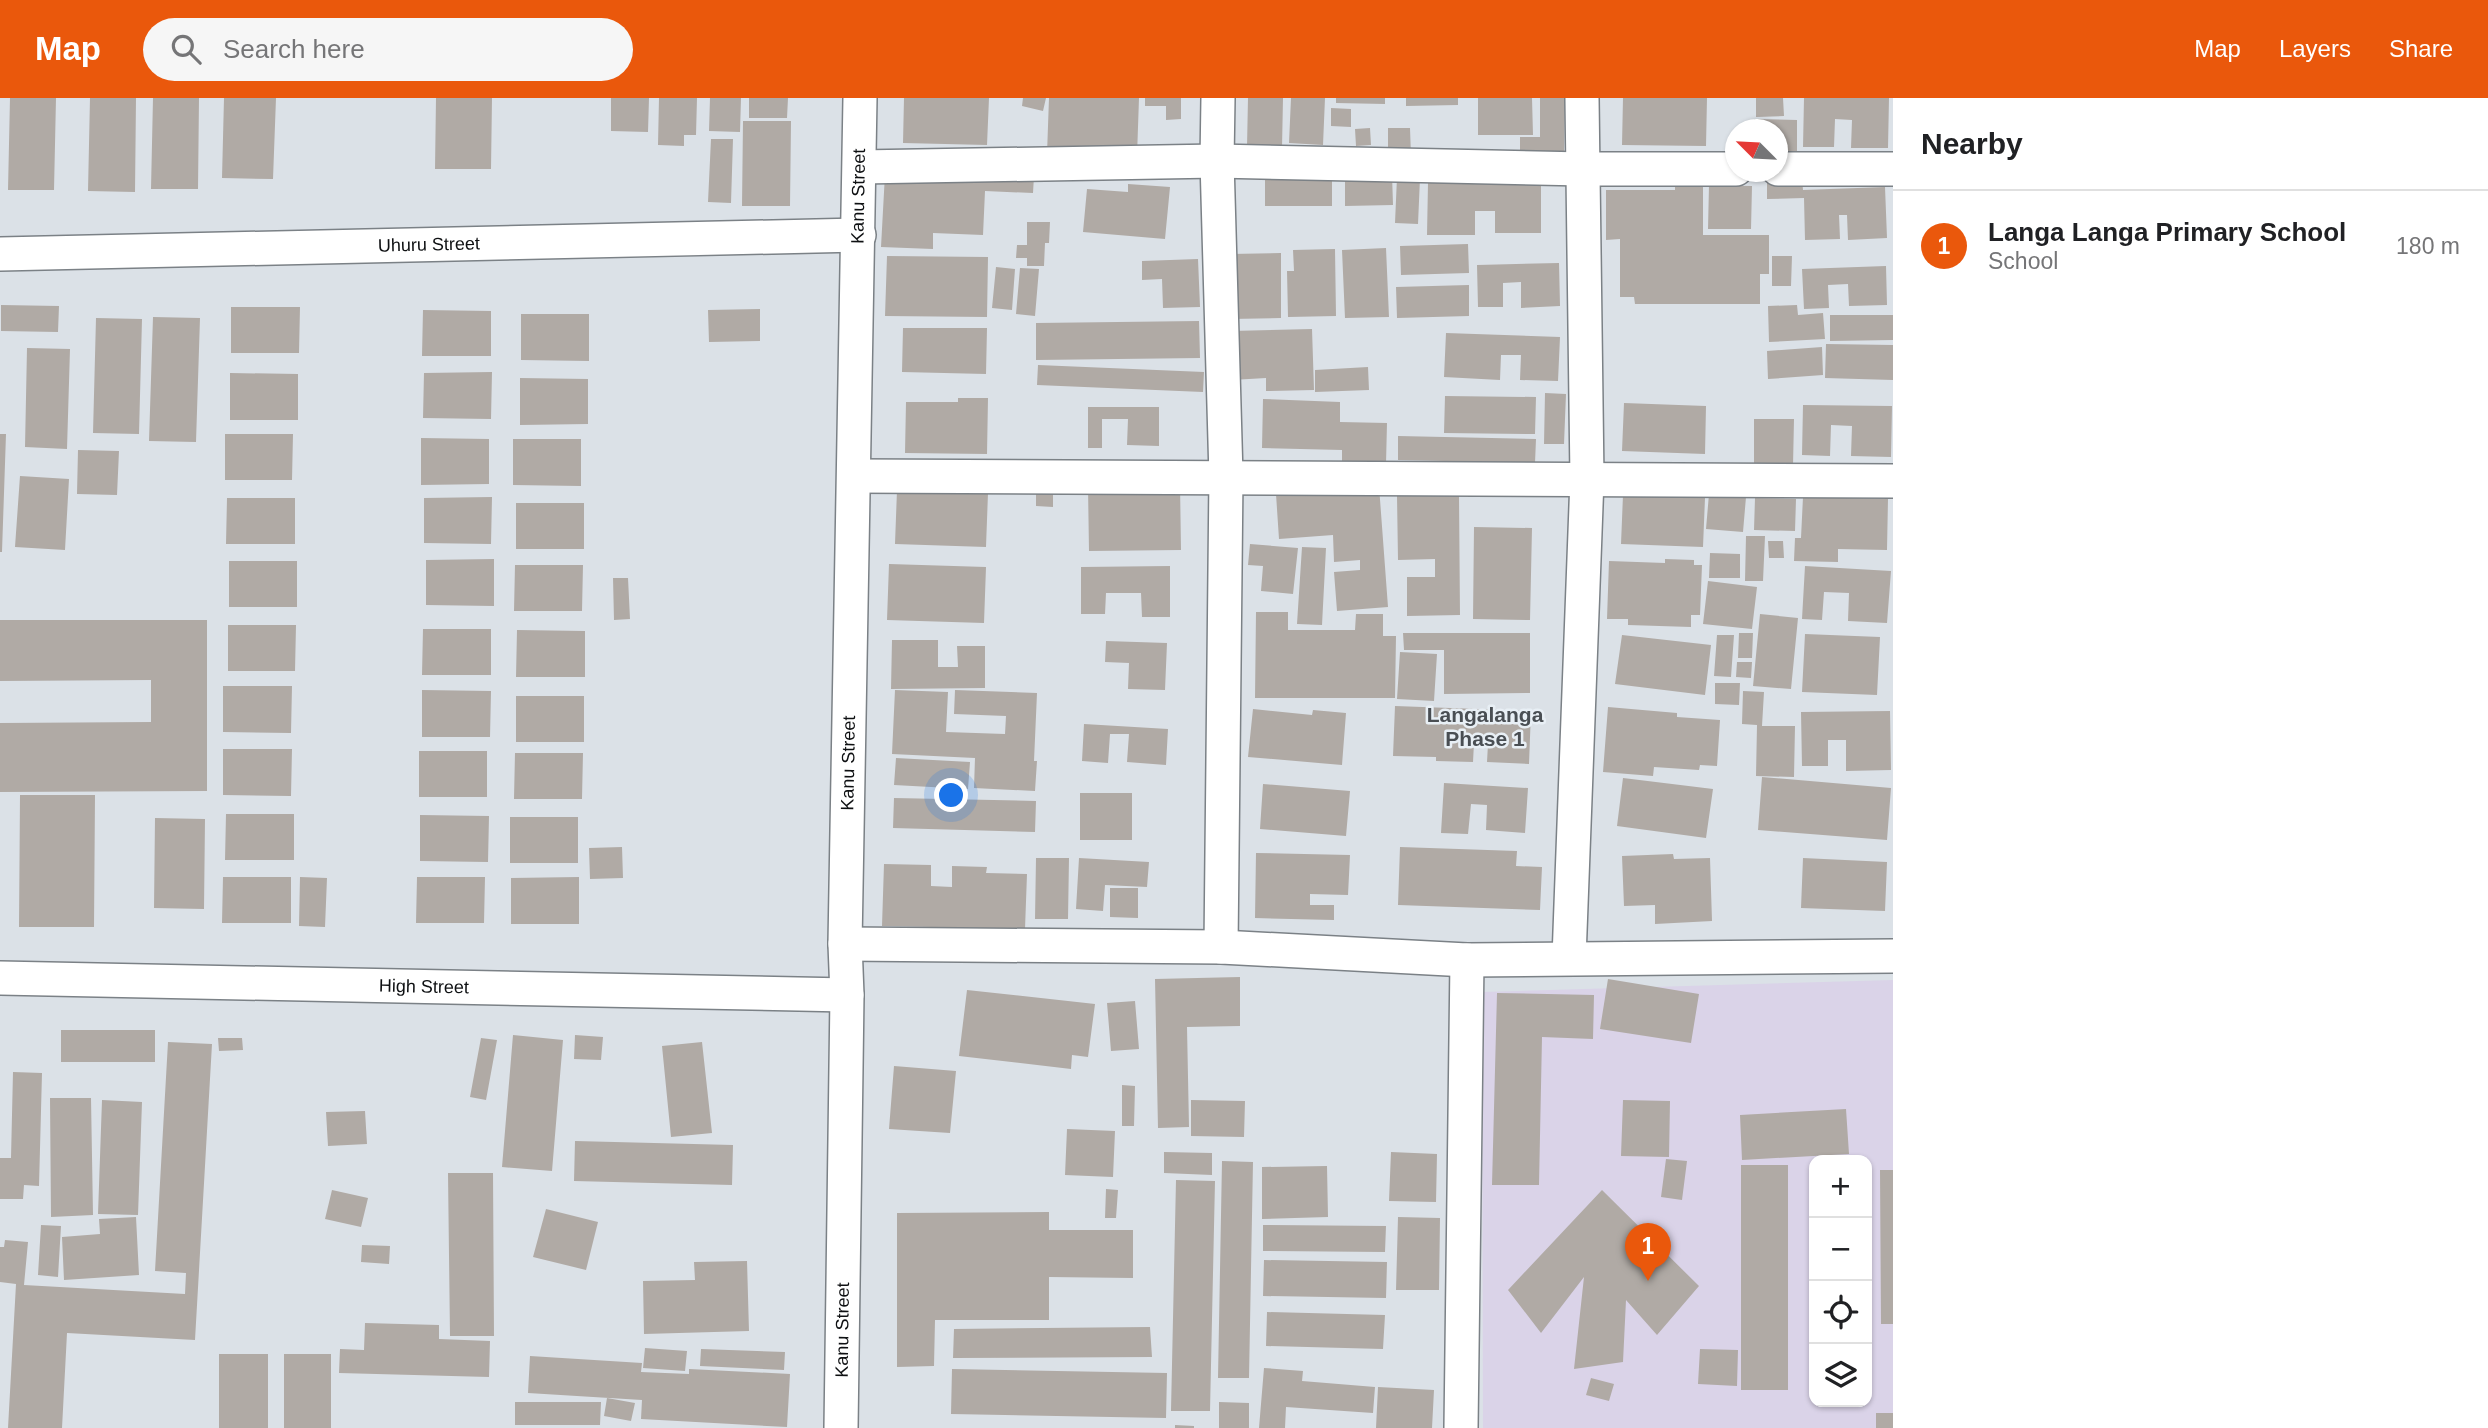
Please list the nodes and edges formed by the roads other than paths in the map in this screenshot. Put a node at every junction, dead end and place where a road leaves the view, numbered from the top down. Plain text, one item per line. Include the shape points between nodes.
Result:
1 (860, 98) edge
2 (1218, 98) edge
3 (1582, 98) edge
4 (1217, 162) junction
5 (860, 167) junction
6 (1584, 169) junction
7 (1725, 169) edge
8 (1788, 169) edge
9 (1893, 169) edge
10 (859, 235) junction
11 (0, 254) edge
12 (854, 476) junction
13 (1226, 477) junction
14 (1587, 479) junction
15 (1893, 481) edge
16 (845, 944) junction
17 (1220, 947) junction
18 (1893, 956) edge
19 (1569, 958) junction
20 (1467, 960) junction
21 (0, 978) edge
22 (847, 995) junction
23 (841, 1428) edge
24 (1461, 1428) edge

1 - 5 street, Kanu Street
2 - 4 street
3 - 6 street
4 - 5 street
4 - 6 street
4 - 13 street
5 - 10 street, Kanu Street
6 - 7 street
6 - 14 street
8 - 9 street
10 - 11 street, Uhuru Street
10 - 12 street, Kanu Street
12 - 13 street
12 - 16 street, Kanu Street
13 - 14 street
13 - 17 street
14 - 15 street
14 - 19 street
16 - 17 street
16 - 22 street, Kanu Street
17 - 20 street
18 - 19 street
19 - 20 street
20 - 24 street
21 - 22 street, High Street
22 - 23 street, Kanu Street

